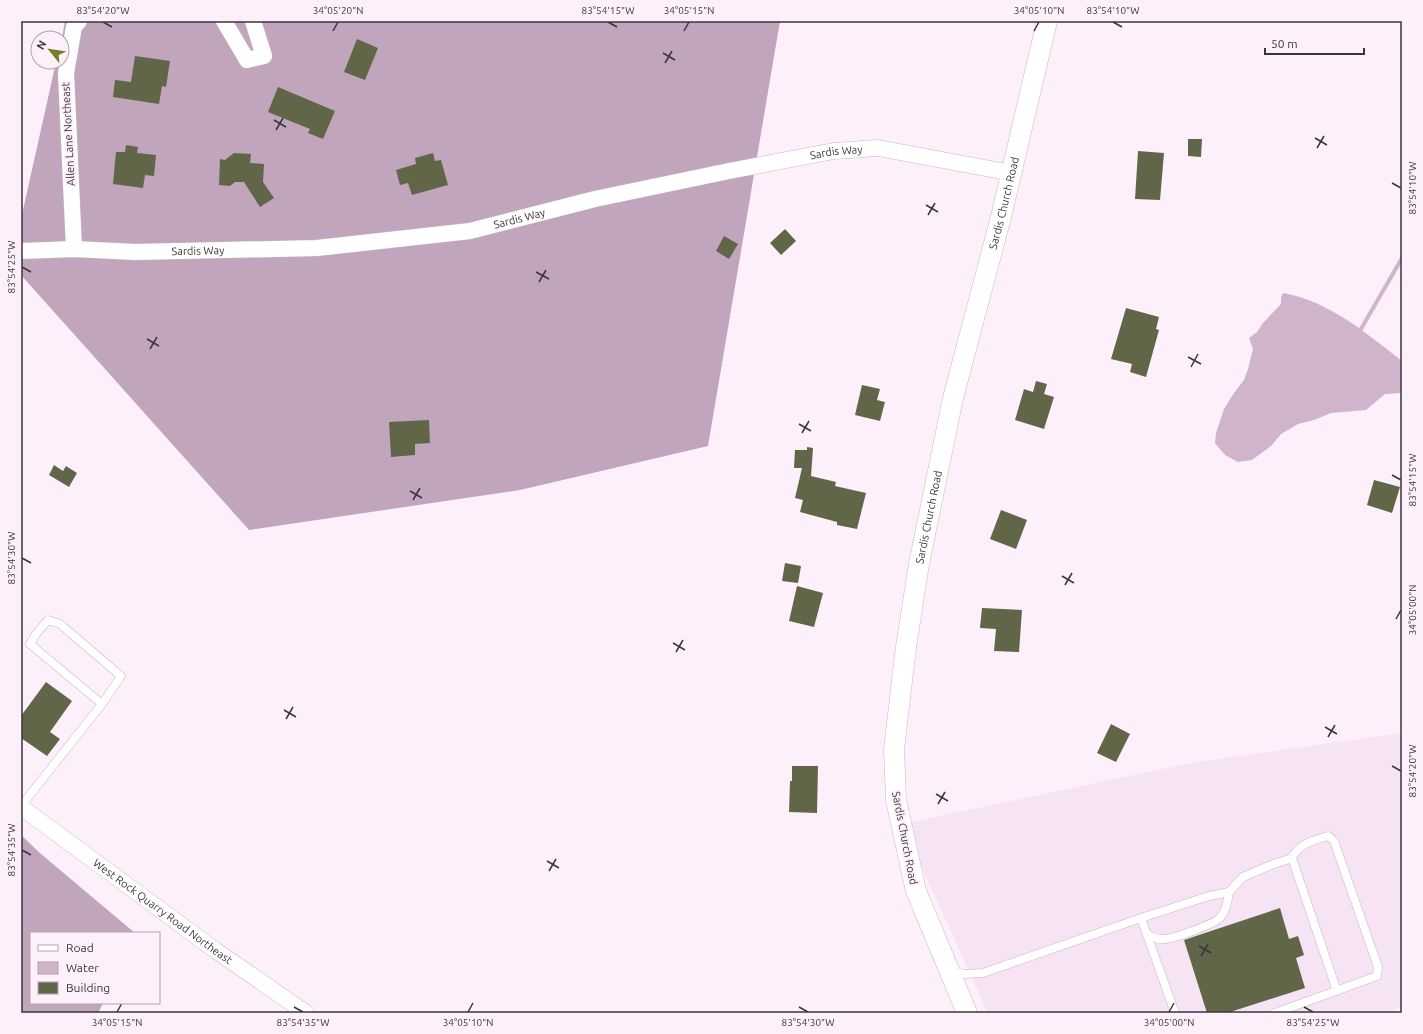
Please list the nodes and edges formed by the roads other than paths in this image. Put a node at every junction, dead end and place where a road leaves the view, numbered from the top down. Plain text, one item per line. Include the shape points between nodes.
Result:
1 (78, 21) edge
2 (224, 21) edge
3 (253, 21) edge
4 (1047, 21) edge
5 (1012, 173) junction
6 (74, 249) junction
7 (21, 251) edge
8 (102, 704) junction
9 (21, 806) edge
10 (1292, 858) junction
11 (1229, 892) junction
12 (1141, 918) junction
13 (1147, 934) junction
14 (949, 970) junction
15 (1337, 991) junction
16 (306, 1013) edge
17 (967, 1013) edge
18 (1175, 1013) edge
19 (1274, 1013) edge

1 - 6 street, Allen Lane Northeast via 74,27 66,73
2 - 3 street via 247,60 264,56
4 - 5 street, Sardis Church Road
5 - 6 street, Sardis Way via 878,148 834,151 595,199 470,231 317,248 135,252
5 - 14 street, Sardis Church Road via 951,406 919,564 894,749 896,800 916,891
6 - 7 street, Sardis Way
8 - 8 lane via 121,676 60,624 48,620 30,644
8 - 9 lane
9 - 16 street, West Rock Quarry Road Northeast via 215,950
10 - 11 lane via 1243,877
10 - 15 lane
10 - 15 lane via 1295,850 1308,843 1328,836 1334,841 1378,967 1377,976
11 - 12 lane via 1208,896
11 - 13 lane via 1227,904 1220,918 1209,924 1165,939
12 - 13 lane
12 - 14 lane via 983,972 964,974
13 - 18 lane
14 - 17 street, Sardis Church Road
15 - 19 lane

